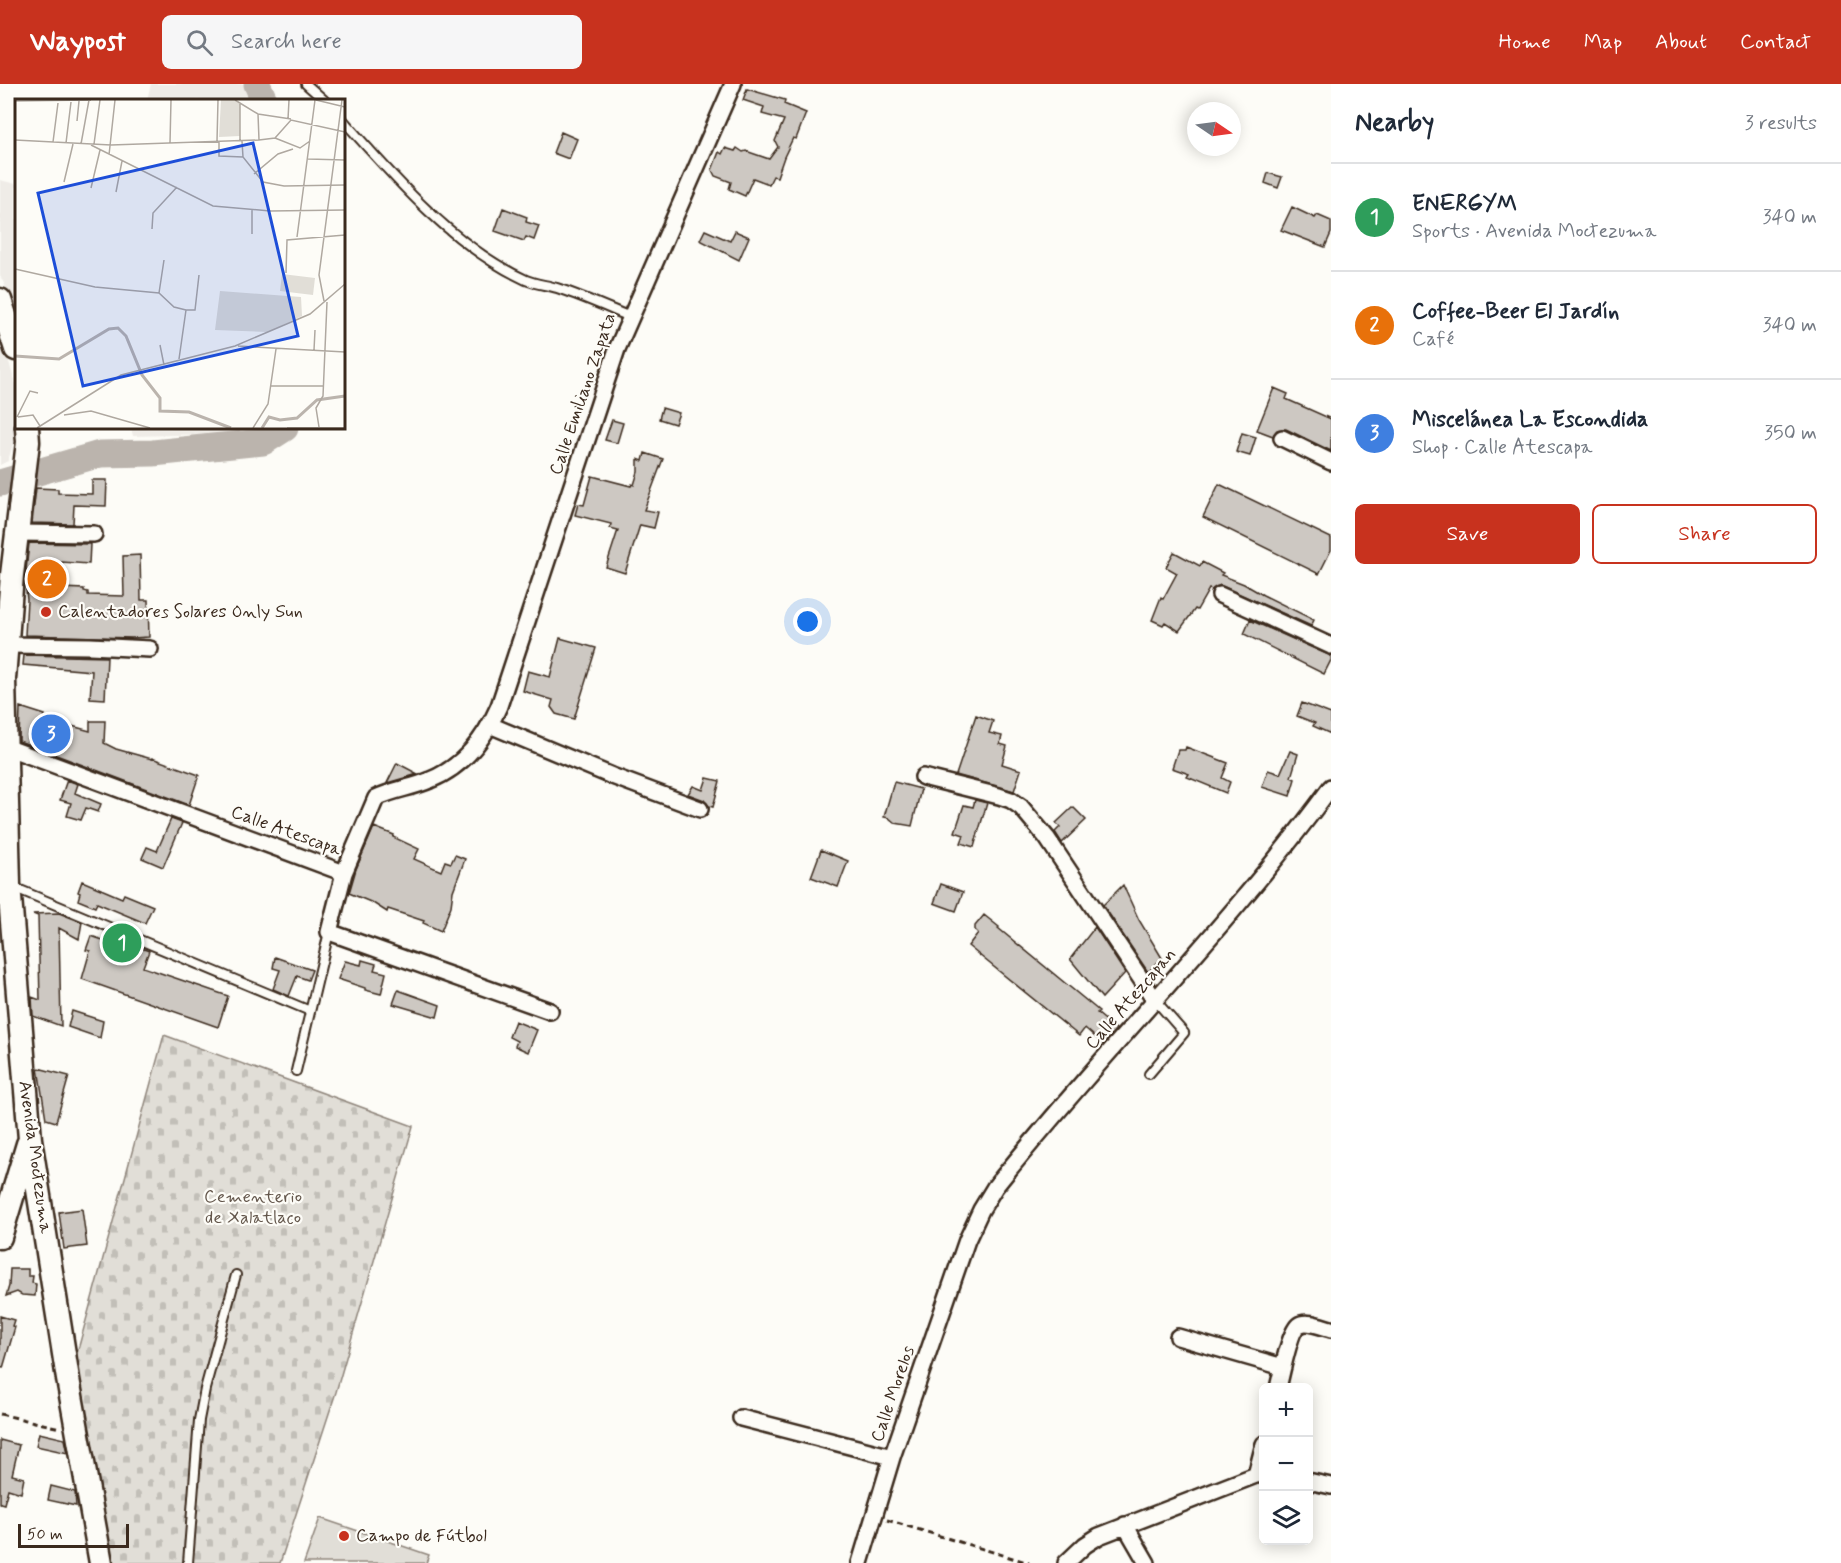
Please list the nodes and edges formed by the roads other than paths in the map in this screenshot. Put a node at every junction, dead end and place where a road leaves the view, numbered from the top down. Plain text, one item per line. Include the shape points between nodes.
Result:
1 (306, 84) edge
2 (733, 84) edge
3 (323, 99) edge
4 (345, 122) edge
5 (0, 300) edge
6 (630, 317) junction
7 (15, 345) edge
8 (28, 435) edge
9 (1282, 438) dead end
10 (1331, 462) edge
11 (17, 533) junction
12 (94, 534) dead end
13 (1220, 595) dead end
14 (7, 645) junction
15 (1331, 646) edge
16 (150, 649) dead end
17 (490, 725) junction
18 (6, 747) junction
19 (923, 777) dead end
20 (1331, 787) edge
21 (700, 809) dead end
22 (344, 873) junction
23 (9, 885) junction
24 (6, 910) edge
25 (329, 932) junction
26 (1155, 1000) junction
27 (310, 1011) junction
28 (550, 1011) dead end
29 (296, 1071) dead end
30 (1149, 1074) dead end
31 (30, 1139) junction
32 (0, 1237) edge
33 (967, 1240) joint
34 (236, 1275) dead end
35 (1331, 1329) edge
36 (1178, 1337) dead end
37 (1283, 1367) junction
38 (1279, 1383) edge
39 (741, 1418) dead end
40 (892, 1457) junction
41 (1259, 1475) edge
42 (1313, 1482) edge
43 (1331, 1486) edge
44 (1125, 1525) junction
45 (101, 1563) edge
46 (188, 1563) edge
47 (860, 1563) edge
48 (1066, 1563) edge
49 (1147, 1563) edge

1 - 3 lane
2 - 6 street, Calle Emiliano Zapata
4 - 6 lane via 456,236 528,281 586,298
5 - 7 main road
6 - 17 street, Calle Emiliano Zapata
8 - 11 main road, Avenida Moctezuma
9 - 10 street
11 - 12 street
11 - 14 main road, Avenida Moctezuma
13 - 15 street
14 - 16 street
14 - 18 main road, Avenida Moctezuma
17 - 21 street
17 - 22 street, Calle Atescapa via 452,770 376,798
18 - 22 street, Calle Atescapa
18 - 23 main road, Avenida Moctezuma
19 - 26 street via 999,796 1021,807 1047,838
20 - 26 street, Calle Atezcapan
22 - 25 street
23 - 24 main road, Avenida Moctezuma
23 - 27 lane
24 - 31 main road, Avenida Moctezuma
25 - 27 lane
25 - 28 street
26 - 30 lane via 1184,1033
26 - 33 street, Calle Atezcapan via 1002,1178
27 - 29 lane
31 - 32 main road
31 - 45 main road, Avenida Moctezuma
33 - 40 street, Calle Morelos
34 - 46 lane via 199,1420
35 - 37 street via 1299,1325
36 - 37 street
37 - 38 street
39 - 40 street
40 - 47 street, Calle Morelos
41 - 44 street
42 - 43 street
44 - 48 street via 1085,1545
44 - 49 street

